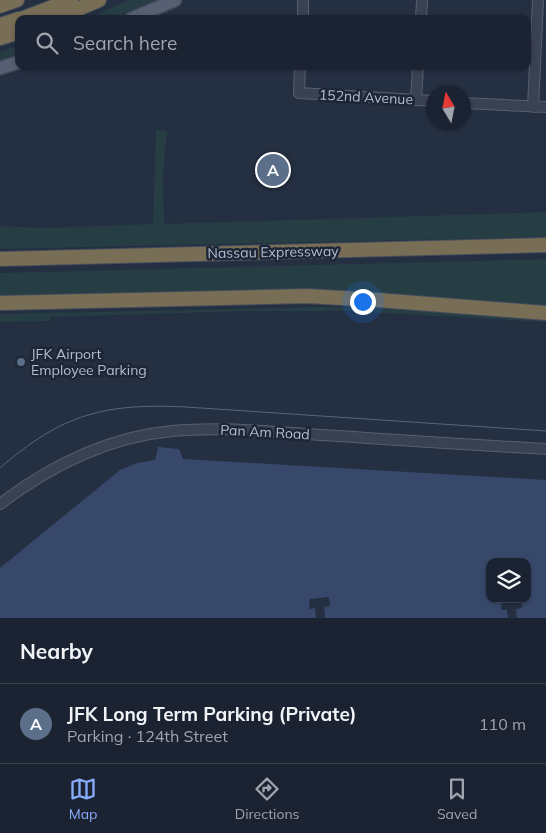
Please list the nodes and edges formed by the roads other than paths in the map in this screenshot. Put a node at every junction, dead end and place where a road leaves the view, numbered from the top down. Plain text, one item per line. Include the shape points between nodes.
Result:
1 (17, 0) edge
2 (71, 0) edge
3 (99, 0) edge
4 (175, 0) edge
5 (304, 0) edge
6 (422, 0) edge
7 (538, 0) edge
8 (0, 6) edge
9 (31, 15) edge
10 (64, 15) edge
11 (140, 15) edge
12 (303, 15) edge
13 (421, 15) edge
14 (15, 20) edge
15 (0, 25) edge
16 (15, 33) edge
17 (0, 38) edge
18 (15, 63) edge
19 (0, 68) edge
20 (300, 70) edge
21 (418, 70) edge
22 (416, 100) junction
23 (426, 101) edge
24 (471, 103) edge
25 (533, 106) junction
26 (546, 107) edge
27 (546, 245) edge
28 (0, 259) edge
29 (0, 303) edge
30 (546, 314) edge
31 (546, 449) edge
32 (0, 504) edge

1 - 8 highway
2 - 9 highway
3 - 10 highway
4 - 11 main road
5 - 12 street
6 - 13 street
7 - 25 street
14 - 15 highway
16 - 17 highway
18 - 19 main road
20 - 22 street, 152nd Avenue via 299,93
21 - 22 street
22 - 23 street, 152nd Avenue
24 - 25 street
25 - 26 street
27 - 28 highway, Nassau Expressway
29 - 30 highway via 308,296
31 - 32 street, Pan Am Road via 229,430 171,431 112,444 74,458 33,480

